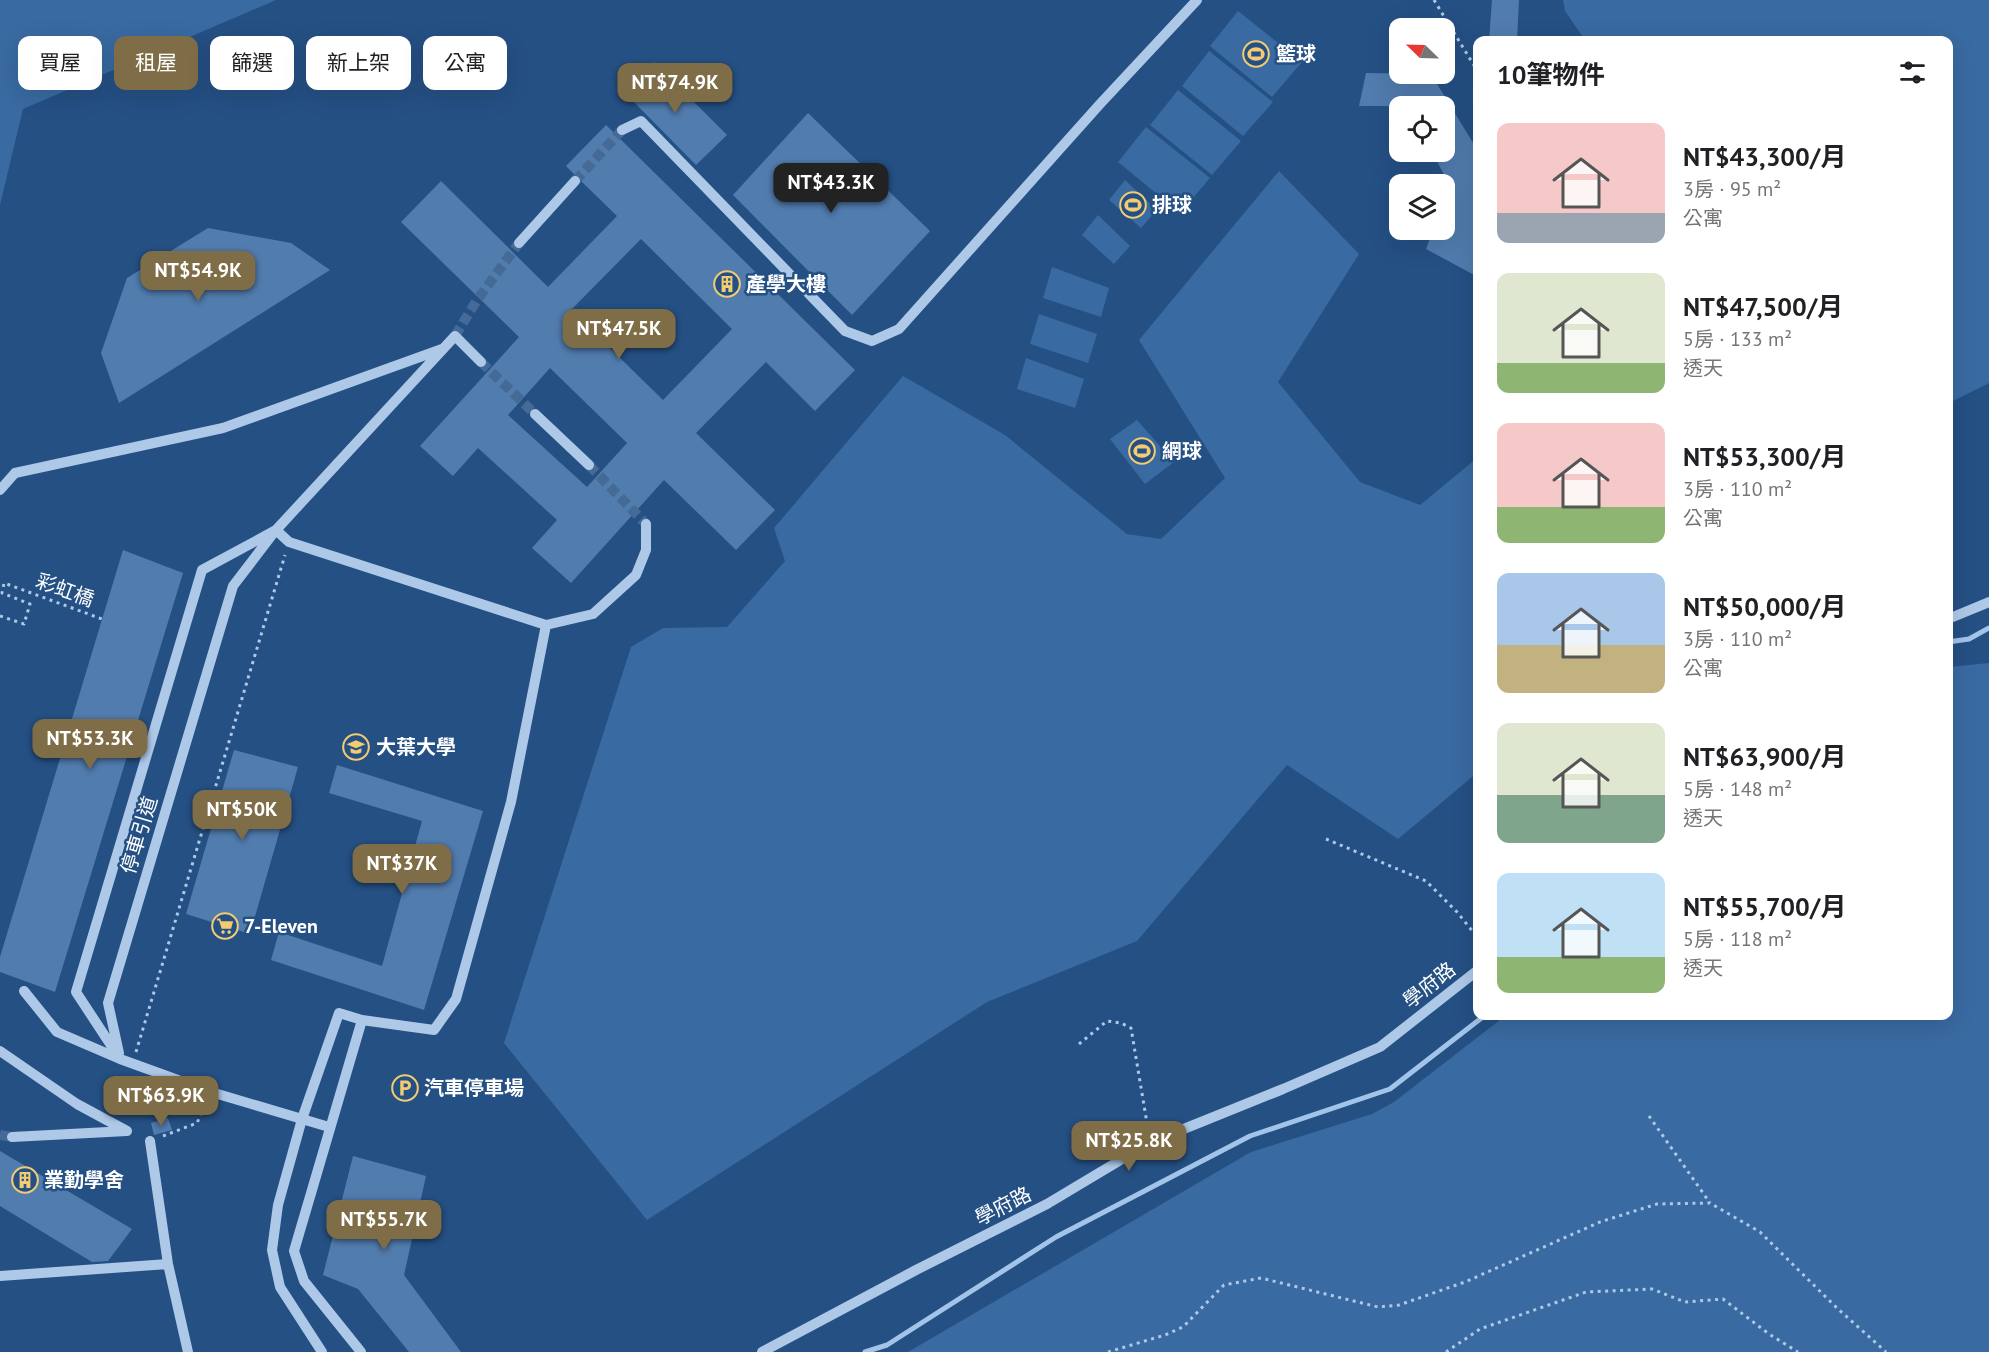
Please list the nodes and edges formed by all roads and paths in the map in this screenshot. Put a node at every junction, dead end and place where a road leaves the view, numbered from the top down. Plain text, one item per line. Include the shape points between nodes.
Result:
1 (1197, 0) edge
2 (1434, 0) edge
3 (1473, 64) edge
4 (622, 130) tunnel mouth
5 (575, 182) tunnel mouth
6 (519, 243) tunnel mouth
7 (445, 348) junction
8 (481, 362) tunnel mouth
9 (535, 414) tunnel mouth
10 (589, 465) tunnel mouth
11 (0, 490) edge
12 (646, 524) dead end
13 (276, 530) junction
14 (289, 542) junction
15 (1989, 602) edge
16 (0, 616) edge
17 (1953, 617) edge
18 (102, 619) dead end
19 (546, 625) junction
20 (1326, 839) dead end
21 (1473, 932) edge
22 (1473, 974) edge
23 (24, 991) dead end
24 (362, 1020) junction
25 (1079, 1044) dead end
26 (0, 1051) edge
27 (120, 1059) junction
28 (132, 1065) junction
29 (211, 1092) junction
30 (1648, 1116) dead end
31 (302, 1119) junction
32 (329, 1127) junction
33 (12, 1137) tunnel mouth
34 (150, 1141) joint
35 (1149, 1143) junction
36 (1710, 1203) junction
37 (168, 1264) junction
38 (0, 1276) edge
39 (188, 1352) edge
40 (322, 1352) edge
41 (361, 1352) edge
42 (762, 1352) edge
43 (1108, 1352) edge
44 (1446, 1352) edge
45 (1798, 1352) edge
46 (1886, 1352) edge

1 - 4 street via 899,329 872,341 845,331 641,121
2 - 3 path
5 - 6 street
7 - 8 street via 455,336
7 - 11 street via 223,428 15,473
7 - 13 street
9 - 10 street
12 - 19 street via 646,550 636,575 593,614
13 - 14 street
13 - 27 street, 停車引道 via 233,586 108,1003
13 - 27 street via 202,570 76,992
14 - 19 street
14 - 28 path
15 - 17 street
16 - 18 path, 彩虹橋 via 24,624 30,604 2,593 4,583
19 - 24 street via 511,802 456,999 434,1030
20 - 21 path via 1426,881
22 - 35 street, 學府路 via 1380,1047
23 - 27 street via 57,1032
24 - 31 street via 339,1013
24 - 32 street
25 - 35 path via 1107,1021 1131,1028
26 - 33 street via 77,1104 127,1131
27 - 28 street
28 - 29 street
29 - 31 street
29 - 34 path via 197,1123
30 - 36 path
31 - 32 street
31 - 40 street via 278,1205 272,1250 280,1287
32 - 41 street via 294,1251 304,1281
34 - 37 street
35 - 42 street, 學府路 via 1047,1204
36 - 43 path via 1658,1204 1600,1222 1465,1282 1399,1305 1377,1307 1261,1278 1224,1284 1184,1327
36 - 46 path via 1760,1232
37 - 38 street
37 - 39 street
44 - 45 path via 1480,1329 1586,1292 1652,1289 1685,1302 1723,1299

